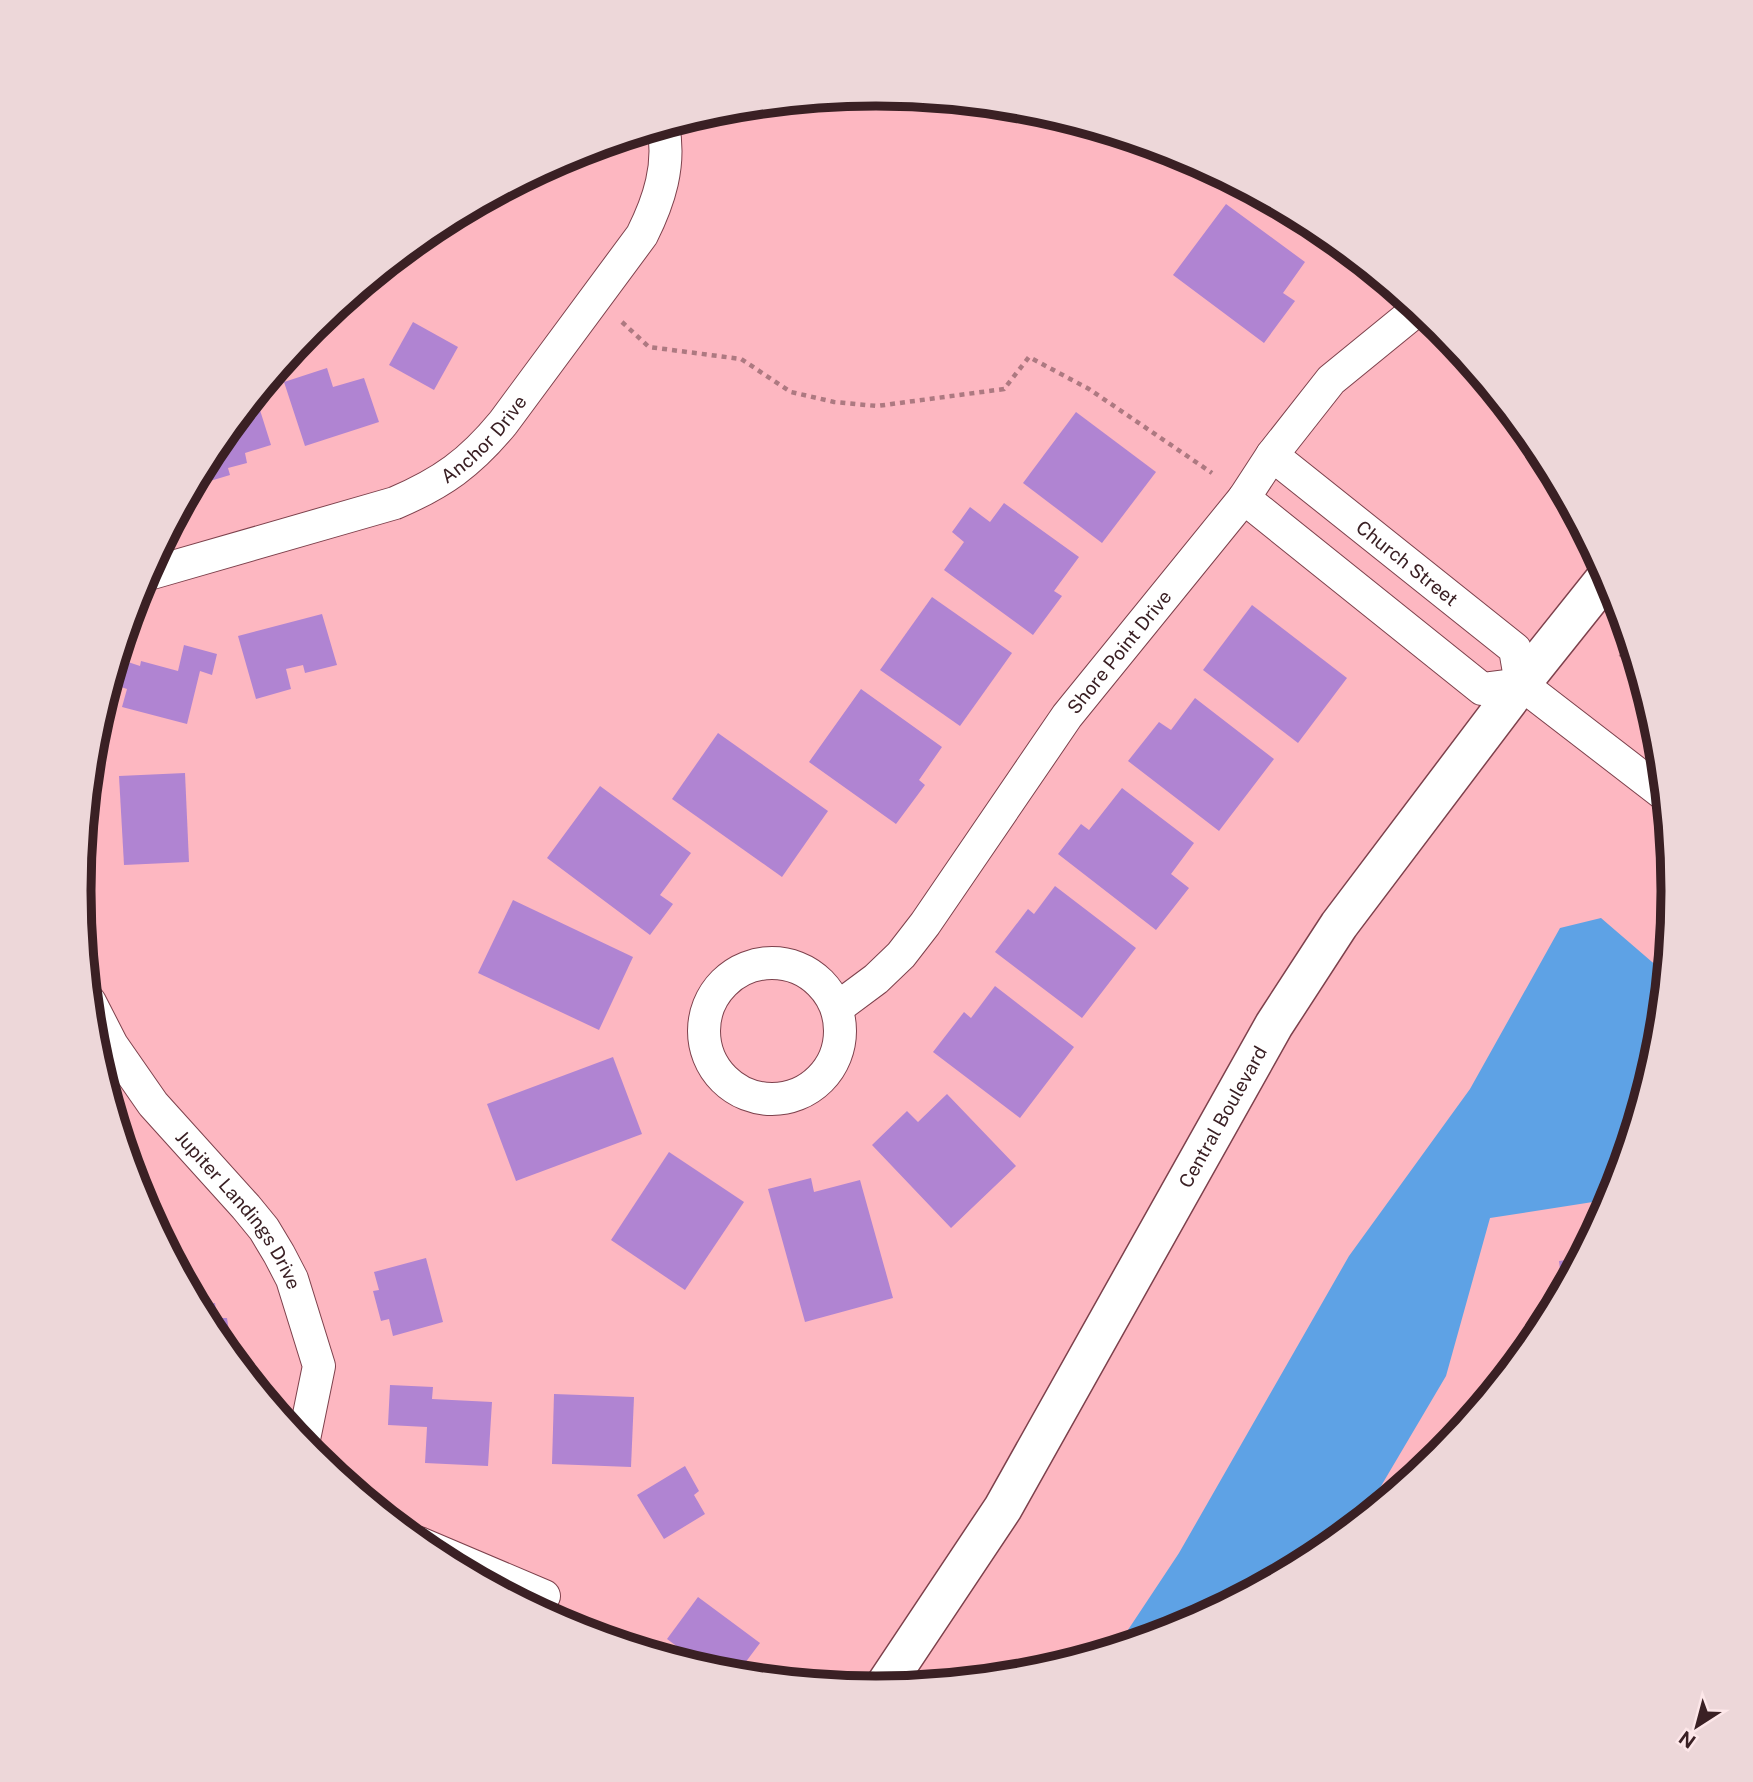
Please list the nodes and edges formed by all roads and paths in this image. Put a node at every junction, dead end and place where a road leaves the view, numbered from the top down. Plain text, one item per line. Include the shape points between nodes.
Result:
1 (664, 135) edge
2 (1411, 316) edge
3 (622, 322) dead end
4 (1272, 455) junction
5 (1212, 473) dead end
6 (1244, 498) junction
7 (160, 571) edge
8 (1600, 585) edge
9 (1620, 654) dead end
10 (1626, 659) edge
11 (1521, 684) junction
12 (1655, 786) edge
13 (837, 1008) junction
14 (104, 1028) edge
15 (306, 1430) edge
16 (482, 1570) edge
17 (544, 1596) dead end
18 (891, 1676) edge

1 - 7 street, Anchor Drive via 662,187 642,235 503,423 465,463 443,480 395,503
2 - 4 street, Shore Point Drive via 1331,380
3 - 5 path via 649,346 741,359 791,393 877,407 1004,389 1029,357 1089,389
4 - 6 street, Shore Point Drive
4 - 11 street, Church Street via 1515,649
6 - 11 street via 1482,689
6 - 13 street, Shore Point Drive via 1067,716 901,955
8 - 11 street, Central Boulevard
9 - 10 path
11 - 12 street
11 - 18 street, Central Boulevard via 1339,925 1274,1025 1003,1508
13 - 13 street via 825,987 807,972 785,964 761,963 739,971 714,995 703,1028 706,1052 716,1071 751,1097 773,1100 794,1096 814,1086 829,1070 840,1040
14 - 15 street, Jupiter Landings Drive via 153,1104 264,1229 292,1279 319,1366
16 - 17 street

